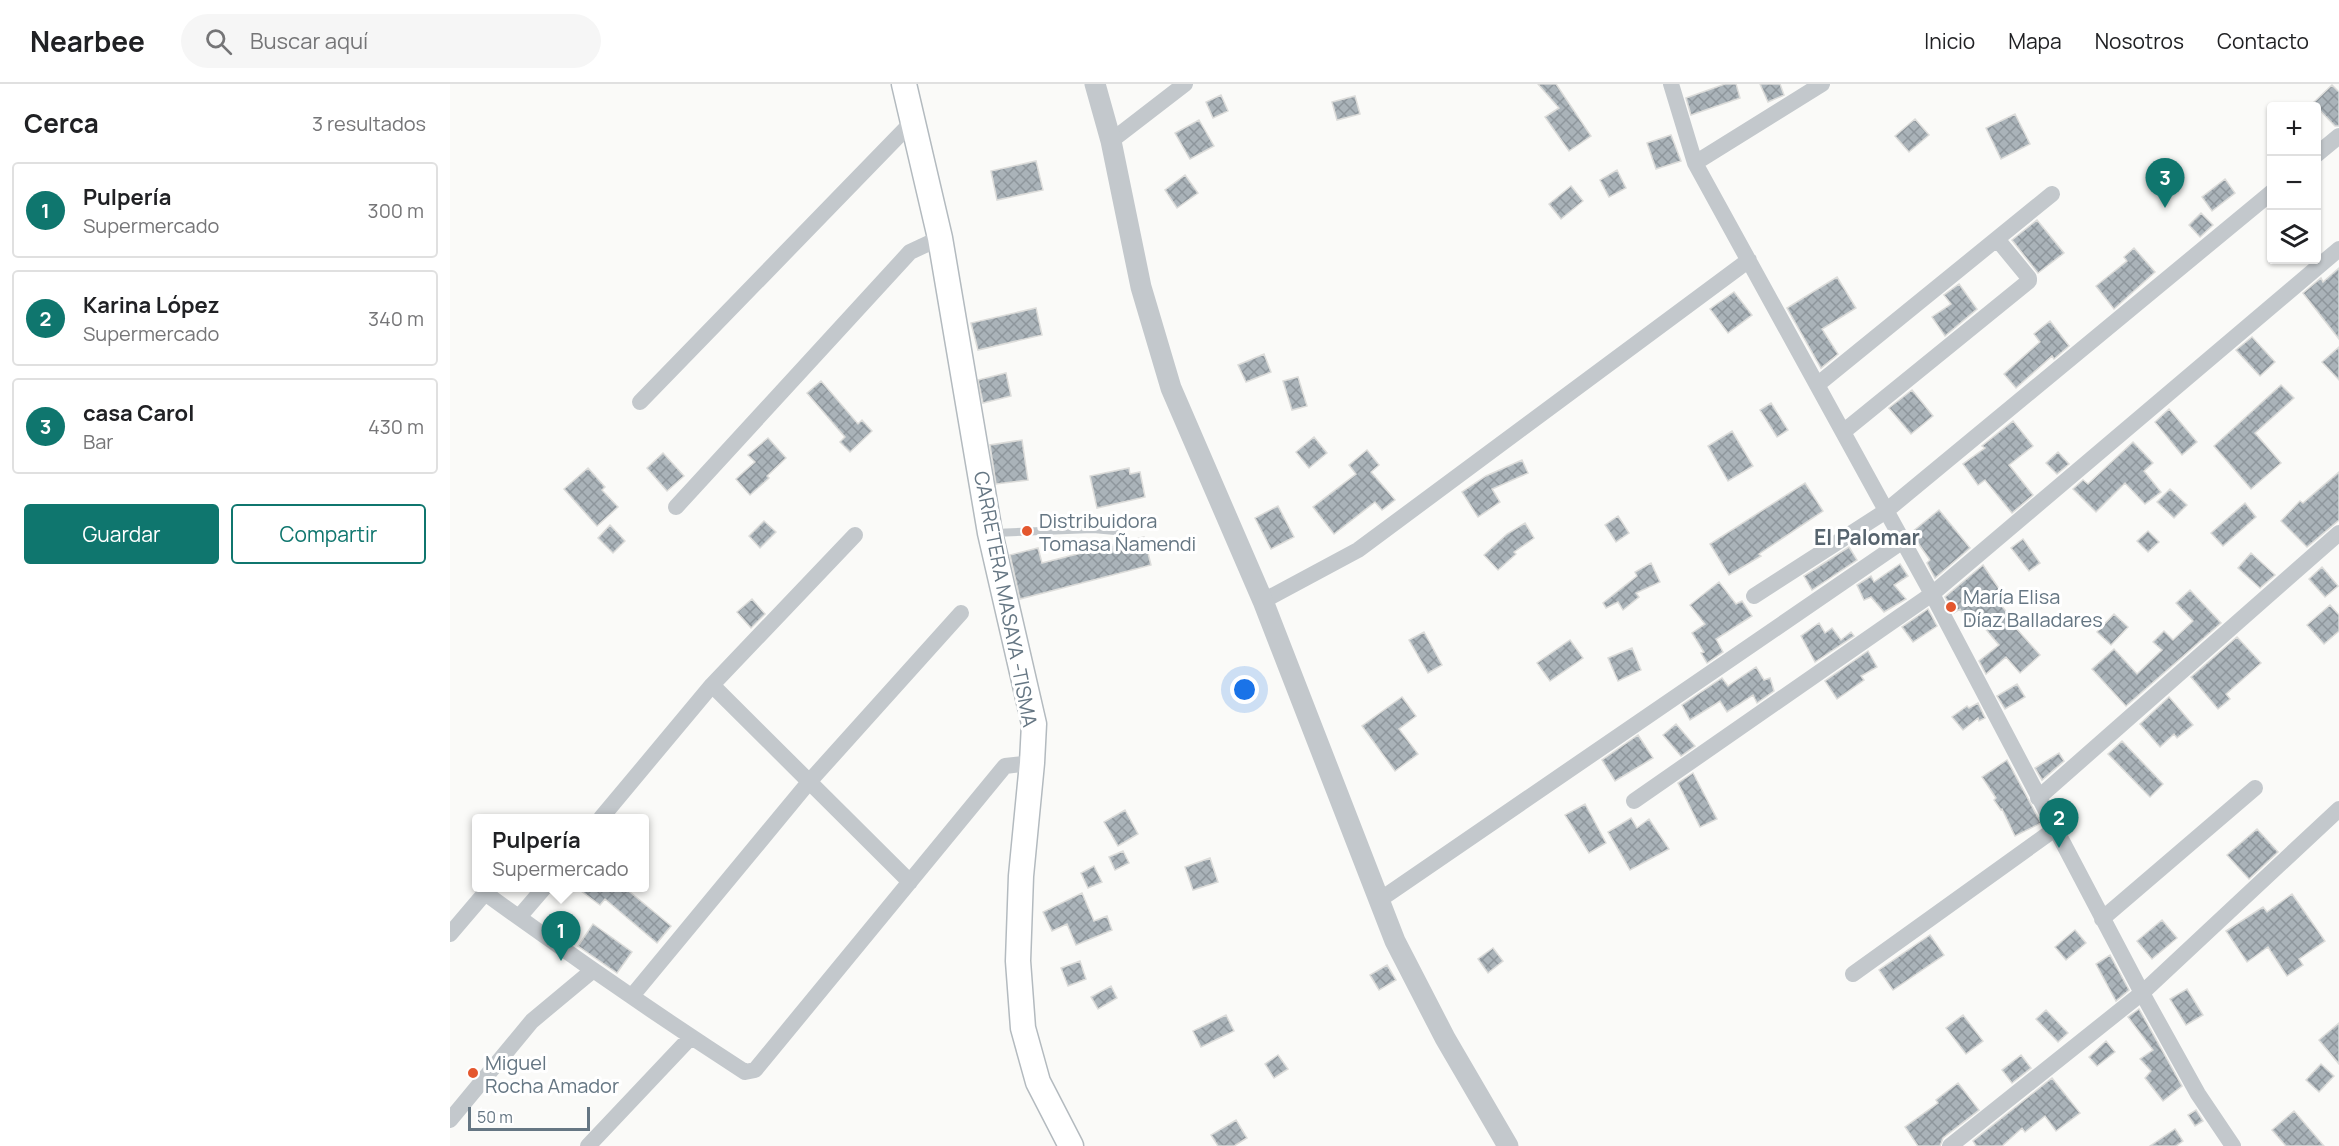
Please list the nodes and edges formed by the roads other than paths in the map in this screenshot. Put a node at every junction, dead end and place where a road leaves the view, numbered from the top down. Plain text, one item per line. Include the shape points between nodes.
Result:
1 (904, 84) edge
2 (1095, 84) edge
3 (1185, 84) edge
4 (1671, 84) edge
5 (1822, 84) edge
6 (914, 120) junction
7 (2339, 136) edge
8 (1111, 141) junction
9 (2321, 151) edge
10 (1695, 162) junction
11 (2052, 194) dead end
12 (2267, 195) edge
13 (940, 238) junction
14 (1997, 239) junction
15 (2339, 249) edge
16 (1749, 260) junction
17 (1817, 385) junction
18 (640, 402) dead end
19 (1843, 432) junction
20 (676, 507) dead end
21 (1886, 511) junction
22 (1115, 531) dead end
23 (990, 533) junction
24 (2339, 533) edge
25 (855, 535) dead end
26 (1903, 541) junction
27 (1932, 594) junction
28 (1754, 596) dead end
29 (1263, 601) junction
30 (961, 613) dead end
31 (712, 685) junction
32 (1032, 763) junction
33 (809, 782) junction
34 (2255, 788) dead end
35 (2038, 798) junction
36 (1634, 801) dead end
37 (2339, 809) edge
38 (605, 814) edge
39 (2055, 829) junction
40 (910, 882) junction
41 (541, 892) edge
42 (1378, 901) junction
43 (519, 917) junction
44 (2102, 919) junction
45 (450, 934) edge
46 (592, 971) junction
47 (1853, 974) dead end
48 (2142, 993) junction
49 (632, 996) junction
50 (691, 1037) junction
51 (450, 1120) edge
52 (588, 1146) edge
53 (1071, 1146) edge
54 (1508, 1146) edge
55 (1950, 1146) edge
56 (2233, 1146) edge

1 - 6 main road, CARRETERA MASAYA -TISMA
2 - 8 street
3 - 8 street
4 - 10 street
5 - 10 street
6 - 13 main road, CARRETERA MASAYA -TISMA
6 - 18 street
7 - 9 street
8 - 29 street via 1141,287 1171,388
10 - 16 street
11 - 14 street
12 - 21 street
13 - 20 street via 909,252
13 - 23 main road, CARRETERA MASAYA -TISMA
14 - 17 street
14 - 19 street via 2029,281
15 - 27 street
16 - 17 street
16 - 29 street via 1358,550
17 - 19 street
19 - 21 street
21 - 26 street
21 - 28 street
22 - 23 lane
23 - 32 main road, CARRETERA MASAYA -TISMA via 1032,713
24 - 35 street
25 - 31 street
26 - 27 street
26 - 42 street
27 - 35 street
27 - 36 street
29 - 42 street
30 - 33 street
31 - 33 street
31 - 38 street
32 - 40 street via 1005,766
32 - 53 main road, CARRETERA MASAYA -TISMA via 1021,876 1018,961 1023,1028 1038,1082
33 - 40 street
33 - 49 street
34 - 44 street
35 - 39 street
37 - 48 street
39 - 44 street
39 - 47 street
40 - 50 street via 755,1070 745,1072
41 - 43 street
42 - 54 street via 1445,1038
43 - 45 street via 485,893
43 - 46 street
44 - 48 street
46 - 49 street
46 - 51 street via 532,1021
48 - 55 street
48 - 56 street via 2198,1094
49 - 50 street
50 - 52 street

